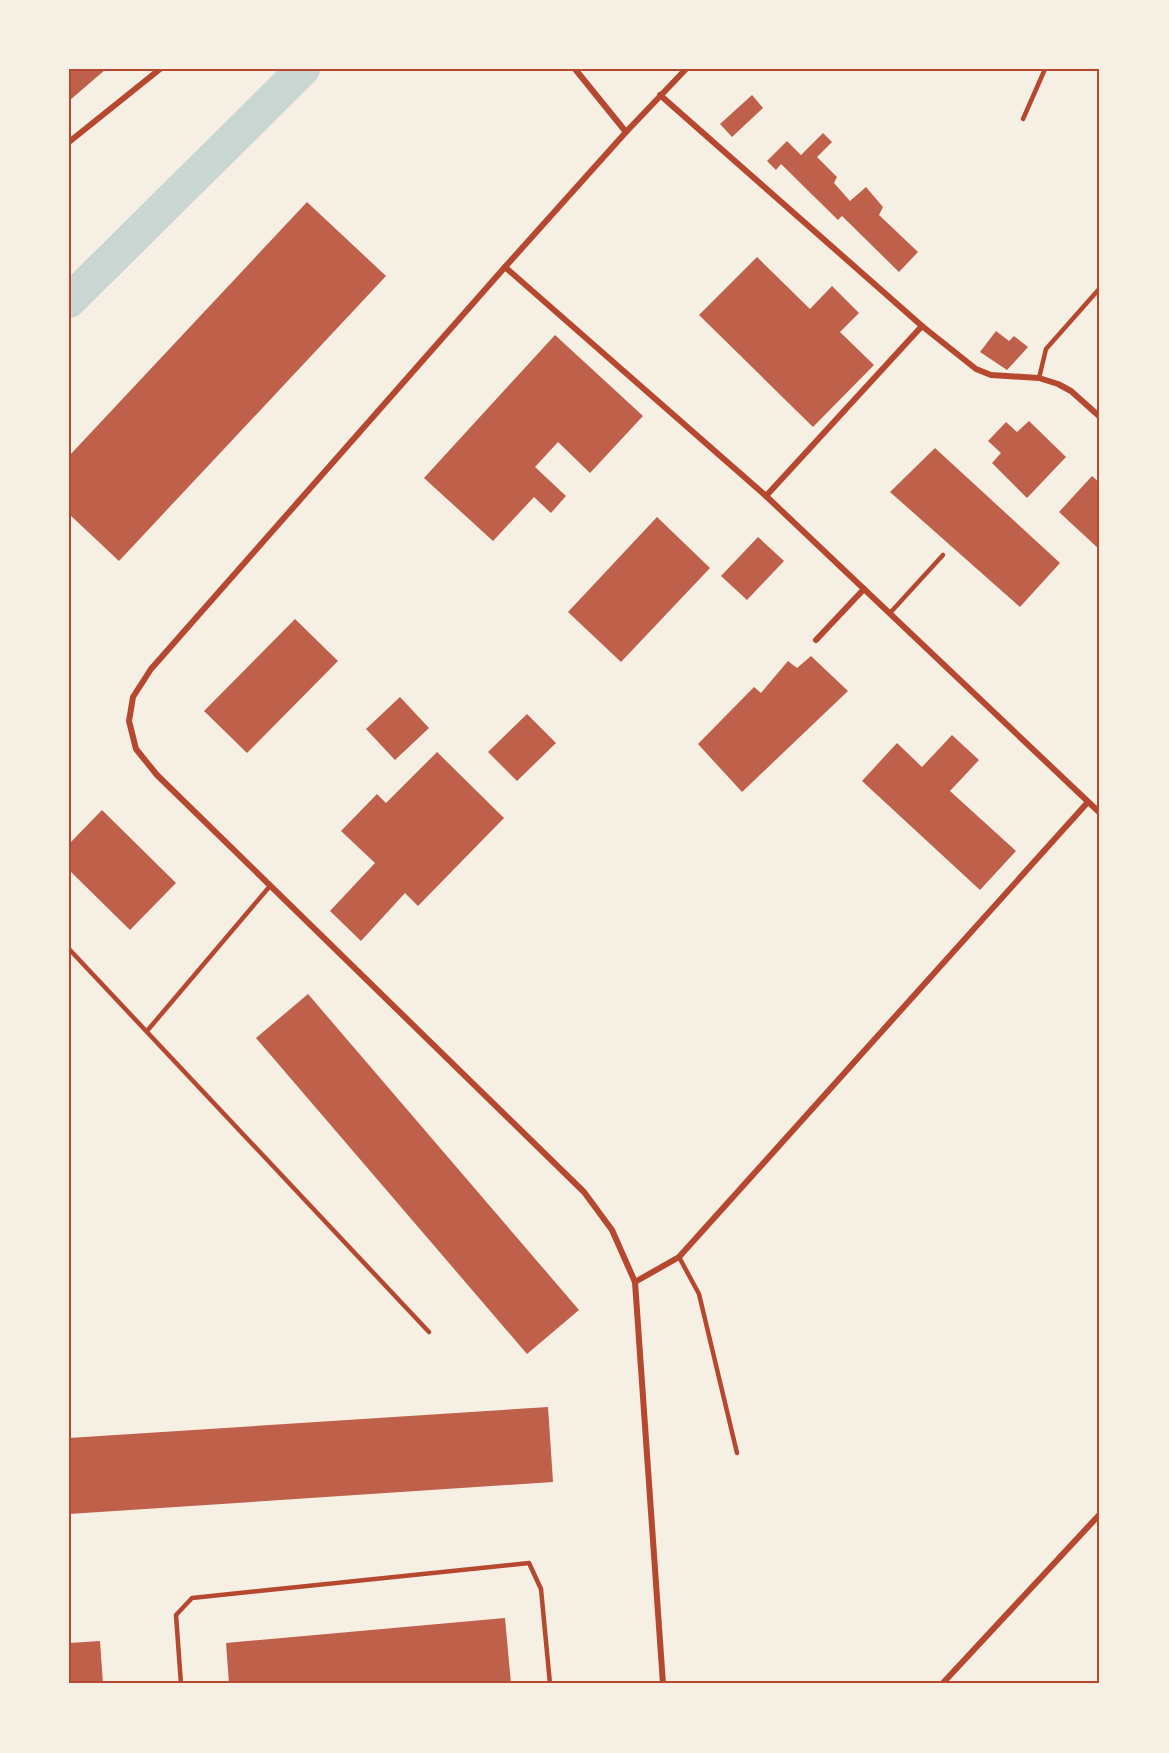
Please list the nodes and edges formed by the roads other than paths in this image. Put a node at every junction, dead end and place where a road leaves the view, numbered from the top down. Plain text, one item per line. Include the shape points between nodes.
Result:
1 (160, 69) edge
2 (575, 69) edge
3 (686, 69) edge
4 (1045, 69) edge
5 (660, 95) junction
6 (1023, 119) dead end
7 (626, 132) junction
8 (69, 142) edge
9 (505, 267) junction
10 (1100, 288) edge
11 (922, 326) junction
12 (1039, 378) junction
13 (1099, 416) edge
14 (766, 496) junction
15 (944, 555) dead end
16 (864, 589) junction
17 (890, 613) junction
18 (816, 640) dead end
19 (1088, 802) junction
20 (1100, 813) edge
21 (270, 886) junction
22 (69, 949) edge
23 (147, 1031) junction
24 (679, 1257) junction
25 (635, 1282) junction
26 (429, 1332) dead end
27 (737, 1453) dead end
28 (1100, 1514) edge
29 (181, 1684) edge
30 (550, 1684) edge
31 (663, 1684) edge
32 (942, 1684) edge

1 - 8 street
2 - 7 street
3 - 5 street
4 - 6 lane
5 - 7 street
5 - 11 street
7 - 9 street
9 - 14 street
9 - 21 street via 151,669 133,697 129,721 136,749 157,775
10 - 12 lane via 1046,349
11 - 12 street via 976,369 991,375
11 - 14 street
12 - 13 street via 1071,391
14 - 16 street
15 - 17 lane
16 - 17 street
16 - 18 street
17 - 19 street
19 - 20 street
19 - 24 street
21 - 23 lane
21 - 25 street via 584,1192 612,1230
22 - 23 lane
23 - 26 lane
24 - 25 street
24 - 27 lane via 699,1294
25 - 31 street
28 - 32 street
29 - 30 lane via 176,1616 192,1598 530,1563 542,1589

